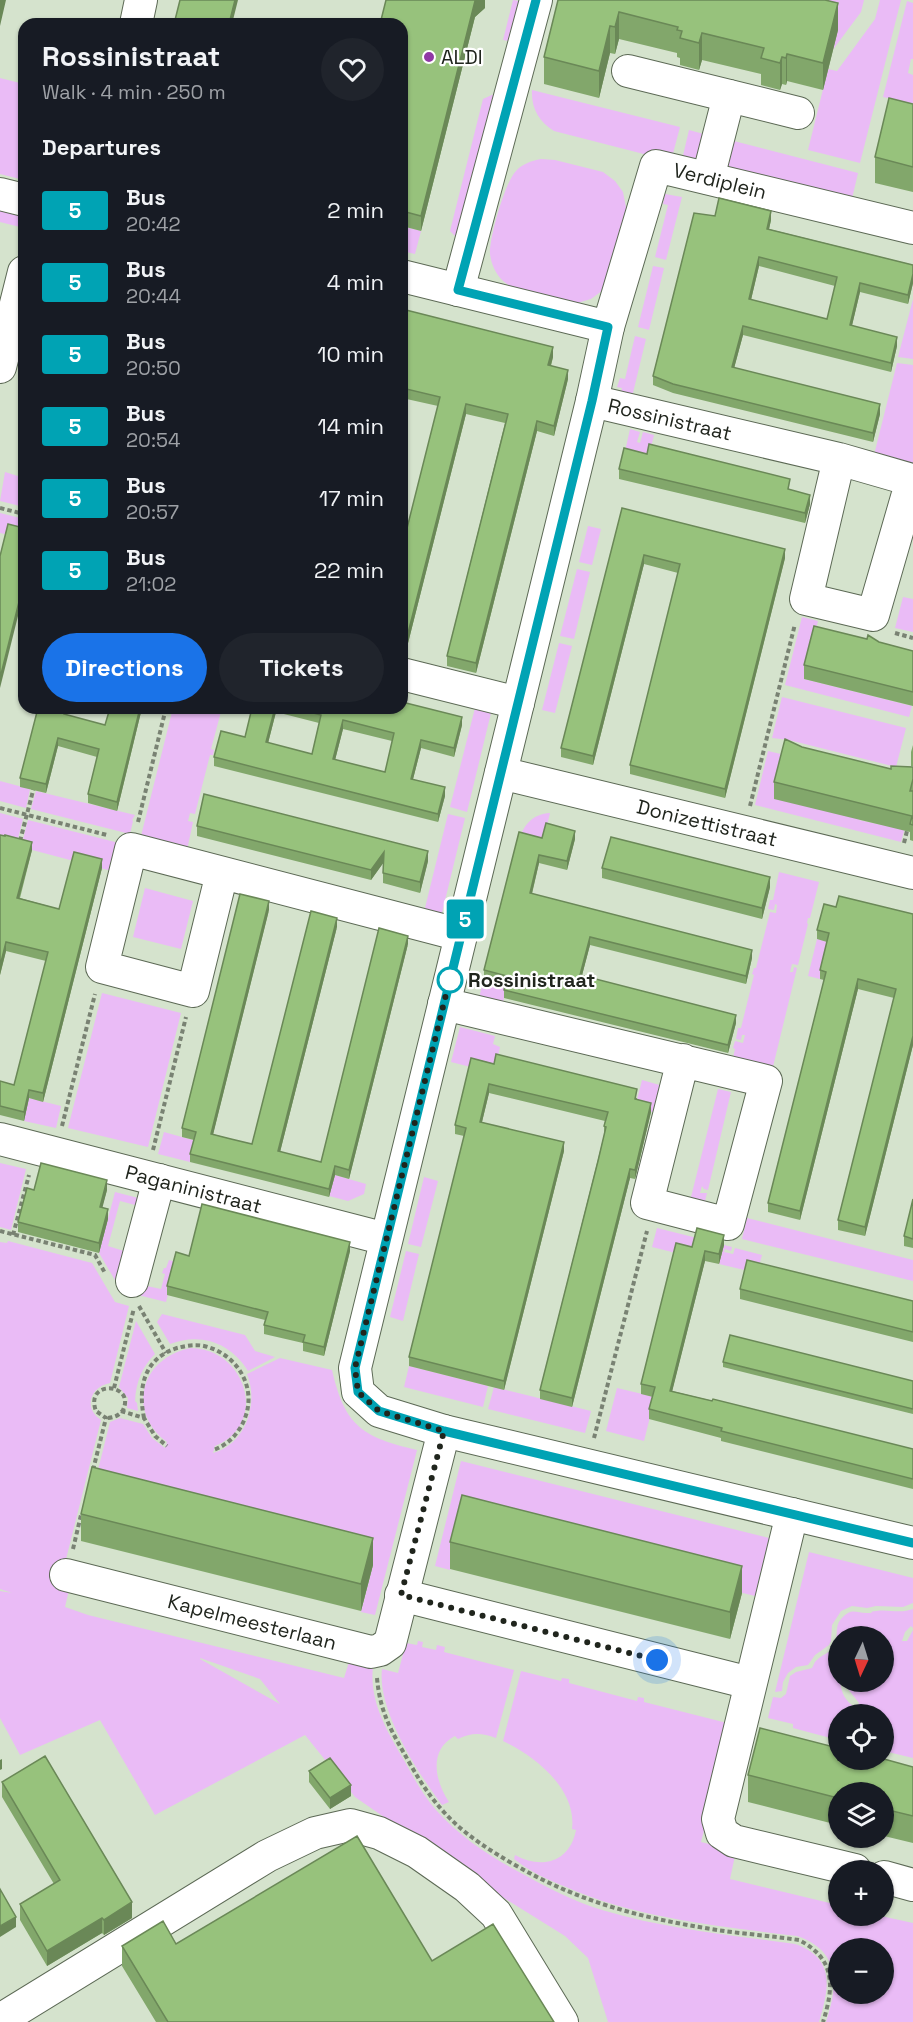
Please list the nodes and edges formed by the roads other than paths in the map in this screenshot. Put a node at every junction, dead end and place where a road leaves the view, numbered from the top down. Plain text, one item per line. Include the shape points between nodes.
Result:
1 (141, 0) edge
2 (536, 0) edge
3 (137, 18) edge
4 (628, 71) dead end
5 (729, 96) junction
6 (798, 113) dead end
7 (708, 178) junction
8 (0, 194) edge
9 (18, 198) edge
10 (913, 228) edge
11 (408, 278) edge
12 (458, 290) junction
13 (18, 296) edge
14 (608, 327) junction
15 (0, 367) edge
16 (592, 401) junction
17 (839, 459) junction
18 (408, 676) edge
19 (518, 703) junction
20 (501, 773) junction
21 (905, 871) edge
22 (222, 873) junction
23 (461, 935) junction
24 (444, 1004) junction
25 (683, 1060) junction
26 (0, 1139) edge
27 (153, 1178) junction
28 (386, 1239) junction
29 (121, 1281) road end
30 (444, 1431) junction
31 (792, 1514) junction
32 (913, 1543) edge
33 (66, 1575) road end
34 (401, 1595) junction
35 (750, 1683) junction
36 (290, 1822) dead end
37 (828, 1864) edge
38 (894, 1880) edge
39 (913, 1885) edge
40 (0, 1995) edge
41 (0, 2020) edge
42 (562, 2022) edge

1 - 3 street
2 - 12 street
4 - 5 street
5 - 6 street
5 - 7 street
7 - 10 street, Verdiplein
7 - 14 street, Verdiplein via 656,166
8 - 9 street
11 - 12 street
12 - 14 street
13 - 15 street
14 - 16 street, Verdiplein
16 - 17 street, Rossinistraat
16 - 19 street, Rossinistraat
17 - 17 street, Rossinistraat via 912,480 873,615 806,599
18 - 19 street
19 - 20 street, Rossinistraat
20 - 21 street, Donizettistraat
20 - 23 street, Rossinistraat
22 - 22 street via 193,991 102,967 131,849
22 - 23 street
23 - 24 street, Rossinistraat
24 - 25 street
24 - 28 street, Rossinistraat
25 - 25 street via 647,1203 728,1224 766,1081
26 - 27 street, Paganinistraat
27 - 28 street, Paganinistraat
27 - 29 street
28 - 30 street, Rossinistraat via 355,1368 358,1392 379,1411
30 - 31 street
30 - 34 street
31 - 32 street
31 - 35 street
33 - 34 street, Kapelmeesterlaan via 371,1652 390,1643
34 - 35 street
35 - 37 street via 718,1819 722,1833 734,1842
36 - 40 street via 203,1871 182,1891 55,1971
38 - 39 street
41 - 42 street via 267,1856 315,1833 350,1825 379,1833 417,1852 467,1887 496,1914

